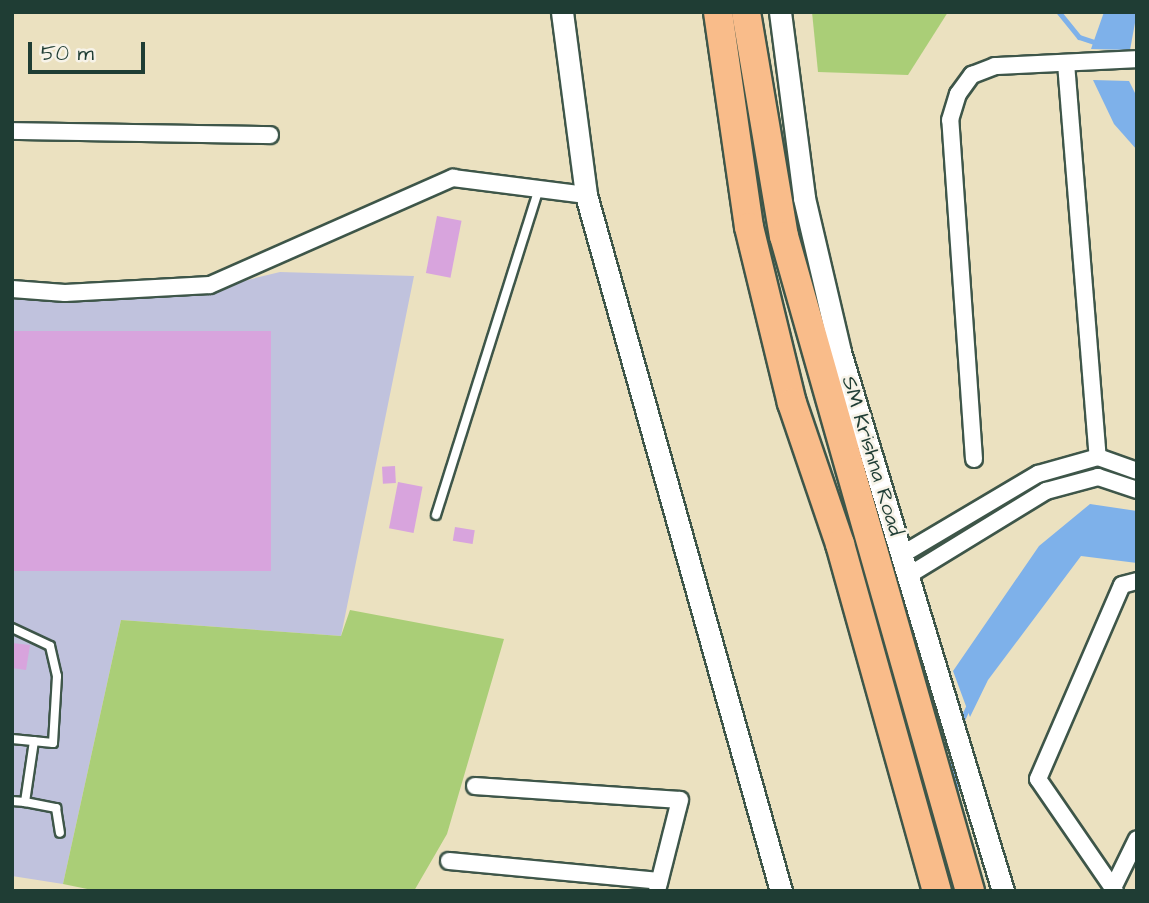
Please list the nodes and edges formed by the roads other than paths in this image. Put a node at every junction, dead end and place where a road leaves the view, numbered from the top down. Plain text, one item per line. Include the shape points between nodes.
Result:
1 (562, 12) edge
2 (780, 12) edge
3 (746, 13) edge
4 (718, 15) edge
5 (1137, 60) edge
6 (1066, 63) junction
7 (12, 131) edge
8 (270, 135) dead end
9 (539, 189) junction
10 (586, 195) junction
11 (12, 289) edge
12 (1098, 457) junction
13 (974, 458) dead end
14 (1137, 471) edge
15 (1137, 490) edge
16 (436, 515) dead end
17 (906, 564) junction
18 (1137, 581) edge
19 (12, 628) edge
20 (12, 739) edge
21 (34, 741) junction
22 (475, 786) dead end
23 (12, 801) edge
24 (25, 802) junction
25 (60, 833) dead end
26 (1137, 839) edge
27 (449, 861) dead end
28 (658, 886) edge
29 (1119, 889) edge
30 (781, 891) edge
31 (937, 891) edge
32 (970, 891) edge
33 (1003, 891) edge

1 - 10 street
2 - 17 street, SM Krishna Road via 804,198 840,352
3 - 32 highway, SM Krishna Road via 784,236 828,406 914,683
4 - 31 highway via 749,227 792,403 883,695
5 - 6 street
6 - 12 street
6 - 13 street via 995,66 972,75 958,94 950,120
7 - 8 street
9 - 10 street
9 - 11 street via 453,178 211,285
9 - 16 lane
10 - 30 street
12 - 14 street
12 - 17 street via 1038,474
15 - 17 street via 1098,477 1046,491
17 - 33 street, SM Krishna Road
18 - 29 street via 1122,585 1038,779
19 - 21 lane via 50,646 57,676 53,743
20 - 21 lane
21 - 24 lane
22 - 28 street via 680,800
23 - 24 lane
24 - 25 lane via 56,808
26 - 29 street
27 - 28 street

